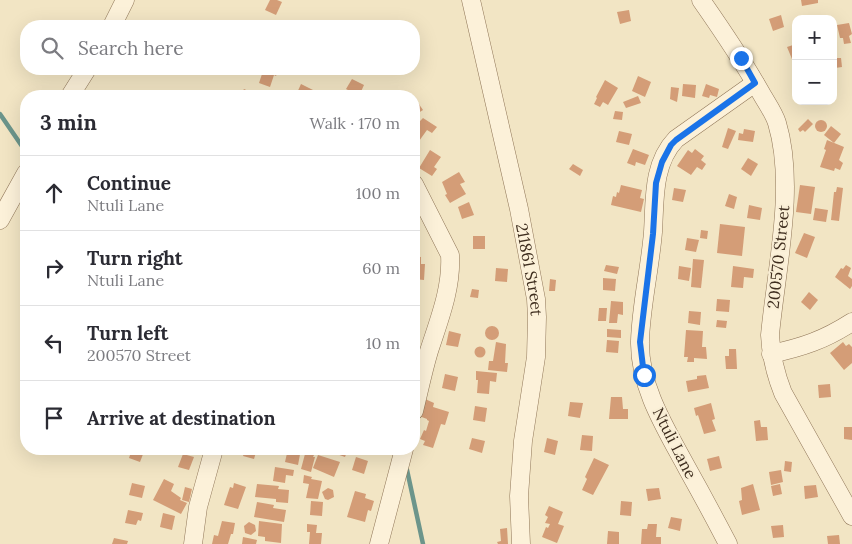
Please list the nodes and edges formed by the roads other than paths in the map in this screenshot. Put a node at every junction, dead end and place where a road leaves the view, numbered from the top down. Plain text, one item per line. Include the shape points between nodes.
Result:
1 (125, 0) edge
2 (471, 0) edge
3 (701, 0) edge
4 (115, 20) edge
5 (83, 75) edge
6 (755, 83) junction
7 (74, 90) edge
8 (20, 184) edge
9 (420, 196) edge
10 (0, 220) edge
11 (852, 322) edge
12 (771, 354) junction
13 (420, 388) edge
14 (212, 455) edge
15 (402, 455) edge
16 (852, 516) edge
17 (193, 544) edge
18 (379, 544) edge
19 (521, 544) edge
20 (728, 544) edge

1 - 4 street
2 - 19 street, 211861 Street via 519,209 536,299 536,357 523,441 519,496
3 - 6 street, 200570 Street
5 - 7 street
6 - 12 street, 200570 Street via 776,121 784,168 785,205 770,326
6 - 20 street, Ntuli Lane via 676,140 662,162 655,189 640,342 651,398
8 - 10 street
9 - 13 street via 450,256 442,311
11 - 12 street via 803,347
12 - 16 street, 200570 Street via 783,393
14 - 17 street via 198,506
15 - 18 street

